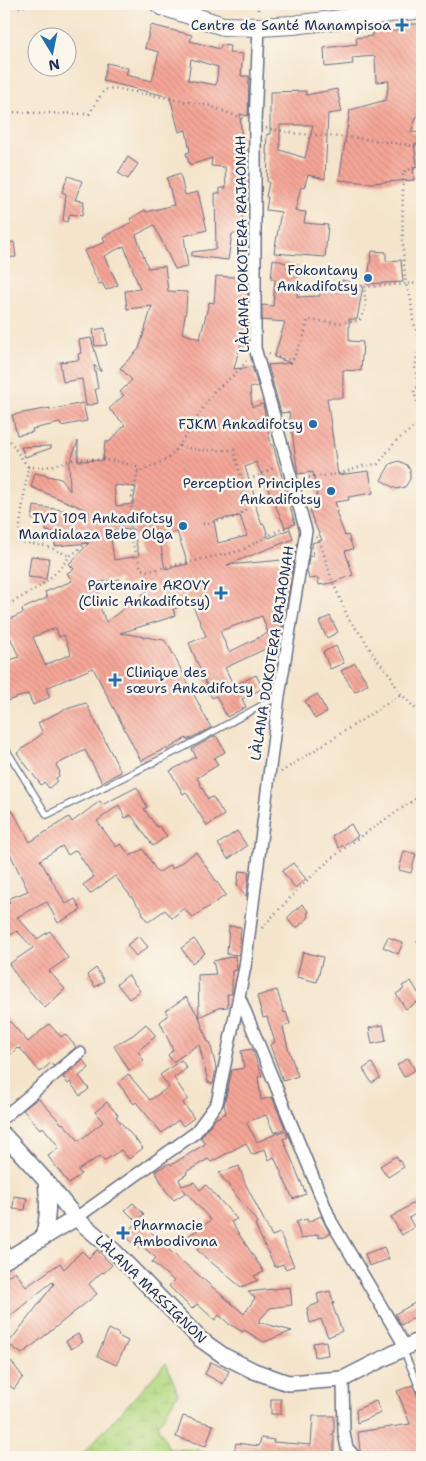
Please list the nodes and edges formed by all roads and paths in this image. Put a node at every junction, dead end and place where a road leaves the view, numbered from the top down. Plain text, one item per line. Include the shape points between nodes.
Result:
1 (15, 4) edge
2 (29, 4) edge
3 (159, 4) edge
4 (422, 10) edge
5 (259, 27) junction
6 (4, 112) edge
7 (255, 123) junction
8 (422, 147) edge
9 (422, 283) edge
10 (406, 284) junction
11 (256, 348) junction
12 (422, 421) edge
13 (4, 432) edge
14 (179, 446) junction
15 (287, 463) junction
16 (28, 468) junction
17 (138, 472) junction
18 (242, 481) junction
19 (292, 481) junction
20 (203, 524) dead end
21 (305, 526) junction
22 (129, 532) junction
23 (70, 556) junction
24 (4, 607) edge
25 (402, 694) junction
26 (280, 696) junction
27 (422, 715) edge
28 (4, 746) edge
29 (268, 780) junction
30 (422, 794) edge
31 (422, 938) edge
32 (247, 943) junction
33 (422, 946) edge
34 (239, 996) junction
35 (80, 1053) dead end
36 (4, 1117) edge
37 (4, 1135) edge
38 (46, 1180) junction
39 (76, 1218) junction
40 (43, 1236) junction
41 (10, 1258) edge
42 (4, 1266) edge
43 (422, 1340) edge
44 (405, 1348) junction
45 (343, 1379) junction
46 (422, 1395) edge
47 (355, 1457) edge

1 - 2 path via 19,7
3 - 5 main road via 223,26
4 - 5 main road
5 - 7 street, LÀLANA DOKOTERA RAJAONAH
6 - 7 path via 89,114 104,90 113,88 210,106
7 - 8 path via 300,134
7 - 11 street, LÀLANA DOKOTERA RAJAONAH
8 - 10 path via 419,168 403,173
9 - 10 path
10 - 11 path via 364,287 366,308 359,321 308,320 293,359 281,359
10 - 12 path via 420,344 415,367 418,386 414,391
11 - 14 path via 241,369 214,391
11 - 15 street, LÀLANA DOKOTERA RAJAONAH
12 - 19 path via 396,441 378,464
13 - 16 path
14 - 17 path via 168,459
14 - 18 path via 199,450 234,450
15 - 18 path
15 - 19 street, LÀLANA DOKOTERA RAJAONAH
16 - 17 path via 46,468 76,459 91,459 116,460 138,467
16 - 23 path via 19,532 21,542 46,546
17 - 22 path
18 - 20 path via 239,483 245,510 236,517
19 - 21 street, LÀLANA DOKOTERA RAJAONAH
21 - 22 path via 279,530 240,551 148,571 141,569
21 - 25 path via 319,540 349,620
21 - 26 street, LÀLANA DOKOTERA RAJAONAH
22 - 23 path via 96,536
23 - 24 path via 39,587
25 - 27 path
25 - 29 path
26 - 28 lane via 46,815
26 - 29 street, LÀLANA DOKOTERA RAJAONAH
29 - 32 street, LÀLANA DOKOTERA RAJAONAH
30 - 32 path via 330,860
31 - 33 path via 418,942
32 - 34 street, LÀLANA DOKOTERA RAJAONAH
34 - 39 street, LÀLANA DOKOTERA RAJAONAH via 217,1102 195,1133
34 - 44 street via 331,1221
35 - 36 street
37 - 38 main road, LÀLANA MASSIGNON
38 - 39 main road, LÀLANA MASSIGNON
38 - 40 main road via 48,1219
39 - 40 main road
39 - 45 main road, LÀLANA MASSIGNON via 200,1339 224,1356 288,1383
40 - 41 main road
41 - 42 main road
43 - 44 main road, LÀLANA MASSIGNON
44 - 45 main road, LÀLANA MASSIGNON
44 - 46 lane
45 - 47 street via 344,1433 347,1448

